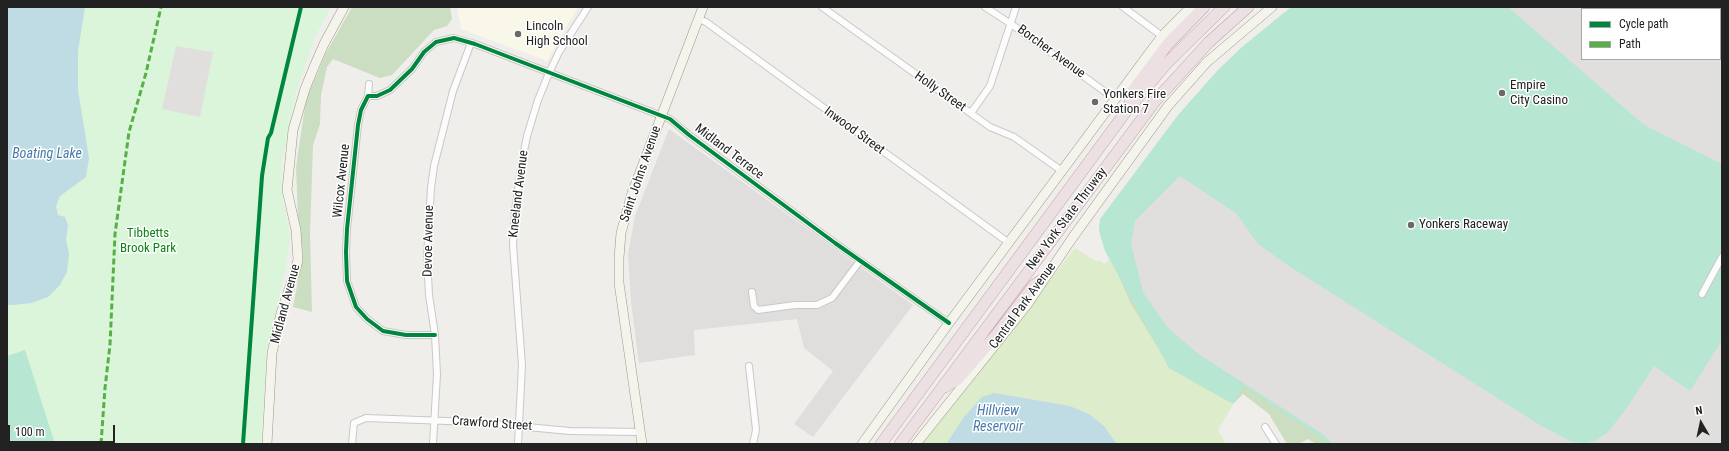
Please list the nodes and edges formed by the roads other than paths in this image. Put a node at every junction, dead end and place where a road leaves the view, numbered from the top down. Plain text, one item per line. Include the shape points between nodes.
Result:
1 (344, 7) edge
2 (588, 7) edge
3 (703, 7) edge
4 (822, 7) edge
5 (985, 7) edge
6 (1016, 7) edge
7 (1124, 7) edge
8 (1191, 7) edge
9 (1204, 7) edge
10 (1224, 7) edge
11 (1248, 7) edge
12 (1272, 7) edge
13 (699, 20) junction
14 (1011, 24) junction
15 (1162, 36) junction
16 (471, 43) junction
17 (549, 73) junction
18 (369, 84) dead end
19 (368, 96) junction
20 (1115, 99) junction
21 (971, 113) junction
22 (1125, 113) junction
23 (661, 116) junction
24 (1062, 171) junction
25 (1009, 243) junction
26 (1722, 257) edge
27 (860, 261) junction
28 (1043, 278) junction
29 (752, 292) dead end
30 (1702, 294) dead end
31 (949, 323) junction
32 (435, 335) junction
33 (749, 366) dead end
34 (939, 391) junction
35 (434, 421) junction
36 (519, 426) junction
37 (1265, 427) dead end
38 (640, 432) junction
39 (267, 444) edge
40 (352, 444) edge
41 (433, 444) edge
42 (518, 444) edge
43 (642, 444) edge
44 (753, 444) edge
45 (862, 444) edge
46 (881, 444) edge
47 (900, 444) edge
48 (916, 444) edge
49 (1276, 444) edge

1 - 39 main road, Midland Avenue via 314,67 293,130 287,190 296,230 298,260 281,313 272,353
2 - 17 street, Kneeland Avenue via 559,52
3 - 13 main road, Saint Johns Avenue
4 - 21 street, Holly Street
5 - 14 street, Borcher Avenue
6 - 14 street
7 - 15 street
8 - 15 main road
9 - 22 highway via 1177,33 1157,58 1134,89
10 - 22 highway, New York State Thruway via 1167,63
11 - 34 highway, New York State Thruway via 1209,42 1156,100
12 - 28 main road, Central Park Avenue via 1207,62 1168,106
13 - 23 main road, Saint Johns Avenue
13 - 25 street, Inwood Street via 706,22
14 - 20 street, Borcher Avenue
14 - 21 street via 990,86
15 - 20 main road
16 - 17 street, Midland Terrace
16 - 19 street via 454,38 436,42 390,90 377,96
16 - 32 street, Devoe Avenue via 453,91 431,188 427,257
17 - 23 street, Midland Terrace
17 - 36 street, Kneeland Avenue via 527,136 515,212 513,245 522,365
18 - 19 street, Wilcox Avenue
19 - 32 street, Wilcox Avenue via 361,110 358,125 347,229 348,281 352,297 366,319 384,331 406,335
20 - 24 main road
21 - 24 street, Holly Street via 990,126 1014,137
22 - 46 highway, New York State Thruway
23 - 27 street, Midland Terrace via 670,119
23 - 38 main road, Saint Johns Avenue via 628,204 619,258 620,292
24 - 25 main road
25 - 31 main road
26 - 30 street
27 - 29 street via 832,298 817,305 758,310 754,306
27 - 31 street, Midland Terrace
28 - 34 highway via 1034,285 958,379
28 - 48 main road, Central Park Avenue via 1002,337
31 - 45 main road
32 - 35 street, Devoe Avenue via 437,374
33 - 44 street via 756,430
34 - 47 highway, New York State Thruway
35 - 36 street, Crawford Street
35 - 40 street, Crawford Street via 366,418 354,423
35 - 41 street, Devoe Avenue
36 - 38 street, Crawford Street via 570,431
36 - 42 street, Kneeland Avenue
37 - 49 street
38 - 43 main road, Saint Johns Avenue

